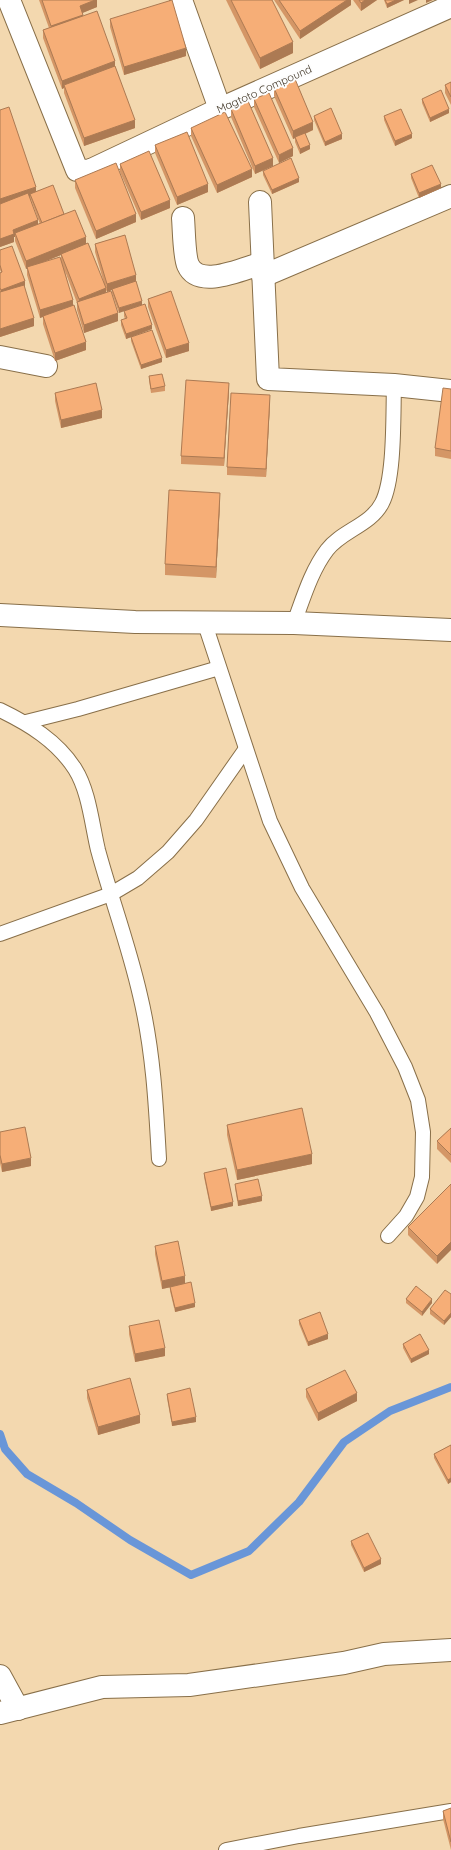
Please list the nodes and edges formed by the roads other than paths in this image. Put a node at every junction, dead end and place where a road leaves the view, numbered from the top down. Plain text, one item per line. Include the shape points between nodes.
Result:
1 (9, 0) edge
2 (181, 0) edge
3 (451, 6) edge
4 (220, 109) junction
5 (451, 196) edge
6 (260, 202) dead end
7 (183, 218) dead end
8 (263, 269) junction
9 (0, 357) edge
10 (46, 366) dead end
11 (394, 385) junction
12 (451, 391) edge
13 (2, 615) edge
14 (204, 621) junction
15 (294, 623) junction
16 (451, 630) edge
17 (218, 668) junction
18 (0, 710) edge
19 (26, 722) junction
20 (245, 750) junction
21 (111, 894) junction
22 (0, 934) edge
23 (159, 1159) dead end
24 (388, 1236) dead end
25 (451, 1650) edge
26 (0, 1676) edge
27 (9, 1711) edge
28 (451, 1811) edge
29 (226, 1850) edge

1 - 4 street, Magtoto Compound via 77,170 89,171
2 - 4 street
3 - 4 street, Magtoto Compound
5 - 8 street
6 - 8 street
7 - 8 street via 188,266 196,274 207,278
8 - 11 street via 268,379
9 - 10 street
11 - 12 street
11 - 15 lane via 388,484 382,504 368,519 327,550 314,571
13 - 14 street via 135,622
14 - 15 street
14 - 17 lane
15 - 16 street
17 - 19 lane
17 - 20 lane
18 - 19 lane
19 - 21 lane via 61,749 76,770
20 - 21 lane via 196,820 168,852 138,878
20 - 24 lane via 270,821 302,888 378,1013 418,1100 423,1132 422,1177 417,1197 406,1216
21 - 22 lane
21 - 23 lane via 140,995 155,1077
25 - 27 street via 384,1654 344,1663 189,1685 102,1687
26 - 27 street
28 - 29 lane

